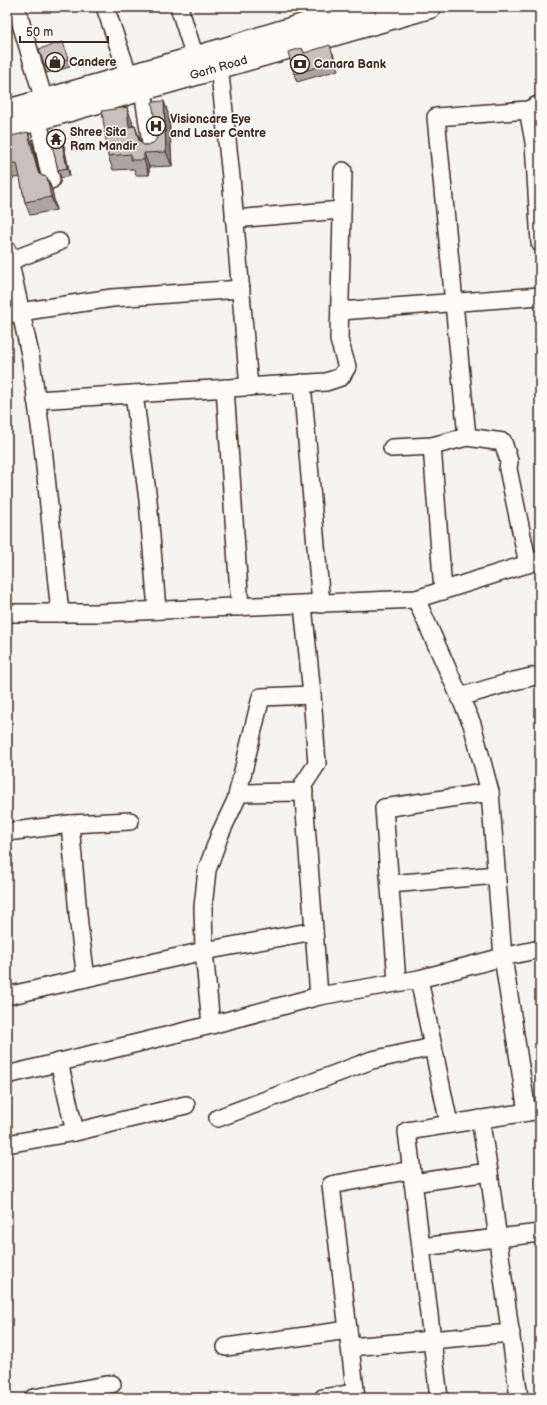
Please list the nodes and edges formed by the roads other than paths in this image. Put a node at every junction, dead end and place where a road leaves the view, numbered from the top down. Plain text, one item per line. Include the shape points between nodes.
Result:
1 (16, 7) edge
2 (105, 7) edge
3 (179, 7) edge
4 (430, 7) edge
5 (353, 14) edge
6 (195, 57) junction
7 (219, 59) junction
8 (170, 73) junction
9 (135, 86) junction
10 (534, 107) edge
11 (41, 110) junction
12 (8, 121) edge
13 (537, 142) edge
14 (152, 150) edge
15 (343, 171) dead end
16 (51, 180) dead end
17 (341, 210) junction
18 (234, 219) junction
19 (59, 242) dead end
20 (540, 243) edge
21 (9, 255) edge
22 (240, 289) junction
23 (540, 296) edge
24 (454, 302) junction
25 (340, 311) junction
26 (14, 312) edge
27 (302, 383) junction
28 (249, 387) junction
29 (225, 388) junction
30 (134, 394) junction
31 (36, 400) junction
32 (467, 437) junction
33 (432, 446) junction
34 (392, 448) dead end
35 (534, 562) edge
36 (443, 591) junction
37 (416, 599) junction
38 (321, 604) junction
39 (303, 605) junction
40 (240, 607) junction
41 (157, 610) junction
42 (7, 613) edge
43 (60, 613) junction
44 (540, 675) edge
45 (312, 695) junction
46 (460, 697) junction
47 (304, 792) junction
48 (490, 792) junction
49 (238, 793) junction
50 (130, 821) dead end
51 (70, 824) junction
52 (7, 832) edge
53 (497, 875) junction
54 (390, 884) junction
55 (314, 931) junction
56 (540, 949) edge
57 (204, 951) junction
58 (504, 956) junction
59 (86, 978) junction
60 (419, 979) junction
61 (397, 982) junction
62 (7, 996) edge
63 (319, 996) junction
64 (211, 1025) junction
65 (433, 1047) junction
66 (59, 1062) junction
67 (7, 1075) edge
68 (186, 1105) dead end
69 (533, 1111) edge
70 (218, 1118) dead end
71 (480, 1119) junction
72 (449, 1124) junction
73 (75, 1132) junction
74 (7, 1144) edge
75 (490, 1172) junction
76 (412, 1176) junction
77 (540, 1233) edge
78 (499, 1238) junction
79 (421, 1247) junction
80 (511, 1333) junction
81 (349, 1339) junction
82 (432, 1339) junction
83 (226, 1347) dead end
84 (112, 1384) dead end
85 (356, 1396) edge
86 (33, 1398) edge
87 (323, 1398) edge
88 (439, 1398) edge
89 (519, 1398) edge

1 - 11 street
2 - 9 street
3 - 6 street
4 - 5 main road, Garh Road
5 - 7 main road, Garh Road
6 - 7 main road, Garh Road
6 - 8 main road, Garh Road
7 - 8 main road, Garh Road
7 - 18 street
8 - 9 main road, Garh Road
9 - 11 main road, Garh Road
9 - 14 street
10 - 13 street
10 - 24 street via 436,118
11 - 12 main road, Garh Road
11 - 16 street
13 - 20 street
15 - 17 street
17 - 18 street
17 - 25 street
18 - 22 street
19 - 21 street
21 - 26 street
22 - 26 street via 112,298
22 - 28 street
23 - 24 street
24 - 25 street
24 - 32 street
25 - 27 street via 339,340 347,367 341,377 326,382
26 - 31 street via 30,354
27 - 28 street
27 - 38 street
28 - 29 street
29 - 30 street
29 - 40 street
30 - 31 street
30 - 41 street via 148,500
31 - 43 street
32 - 33 street
32 - 35 street via 503,442
33 - 34 street
33 - 36 street
35 - 36 street
36 - 37 street
37 - 38 street
37 - 46 street
38 - 39 street
39 - 40 street
39 - 45 street
40 - 41 street
41 - 43 street
42 - 43 street
44 - 46 street
45 - 47 street via 316,764 303,785
45 - 49 street via 261,697
46 - 48 street via 472,724
47 - 49 street
47 - 55 street
48 - 53 street
48 - 54 street via 384,808
49 - 57 street via 207,870 203,907
50 - 51 street
51 - 52 street
51 - 59 street
53 - 54 street
53 - 58 street
54 - 61 street
55 - 57 street
55 - 63 street
56 - 58 street
57 - 59 street
57 - 64 street
58 - 60 street
58 - 69 street
59 - 62 street
60 - 61 street
60 - 65 street
61 - 63 street
63 - 64 street
64 - 66 street
65 - 70 street via 372,1060
65 - 72 street
66 - 67 street
66 - 73 street
68 - 73 street
69 - 71 street
71 - 72 street
71 - 75 street
72 - 76 street via 407,1131
73 - 74 street
75 - 76 street
75 - 78 street
76 - 79 street
76 - 81 street via 331,1185
77 - 78 street
78 - 79 street
78 - 80 street
79 - 82 street
80 - 82 street
80 - 89 street
81 - 82 street
81 - 83 street
81 - 85 street
82 - 88 street
84 - 86 street
85 - 87 street

